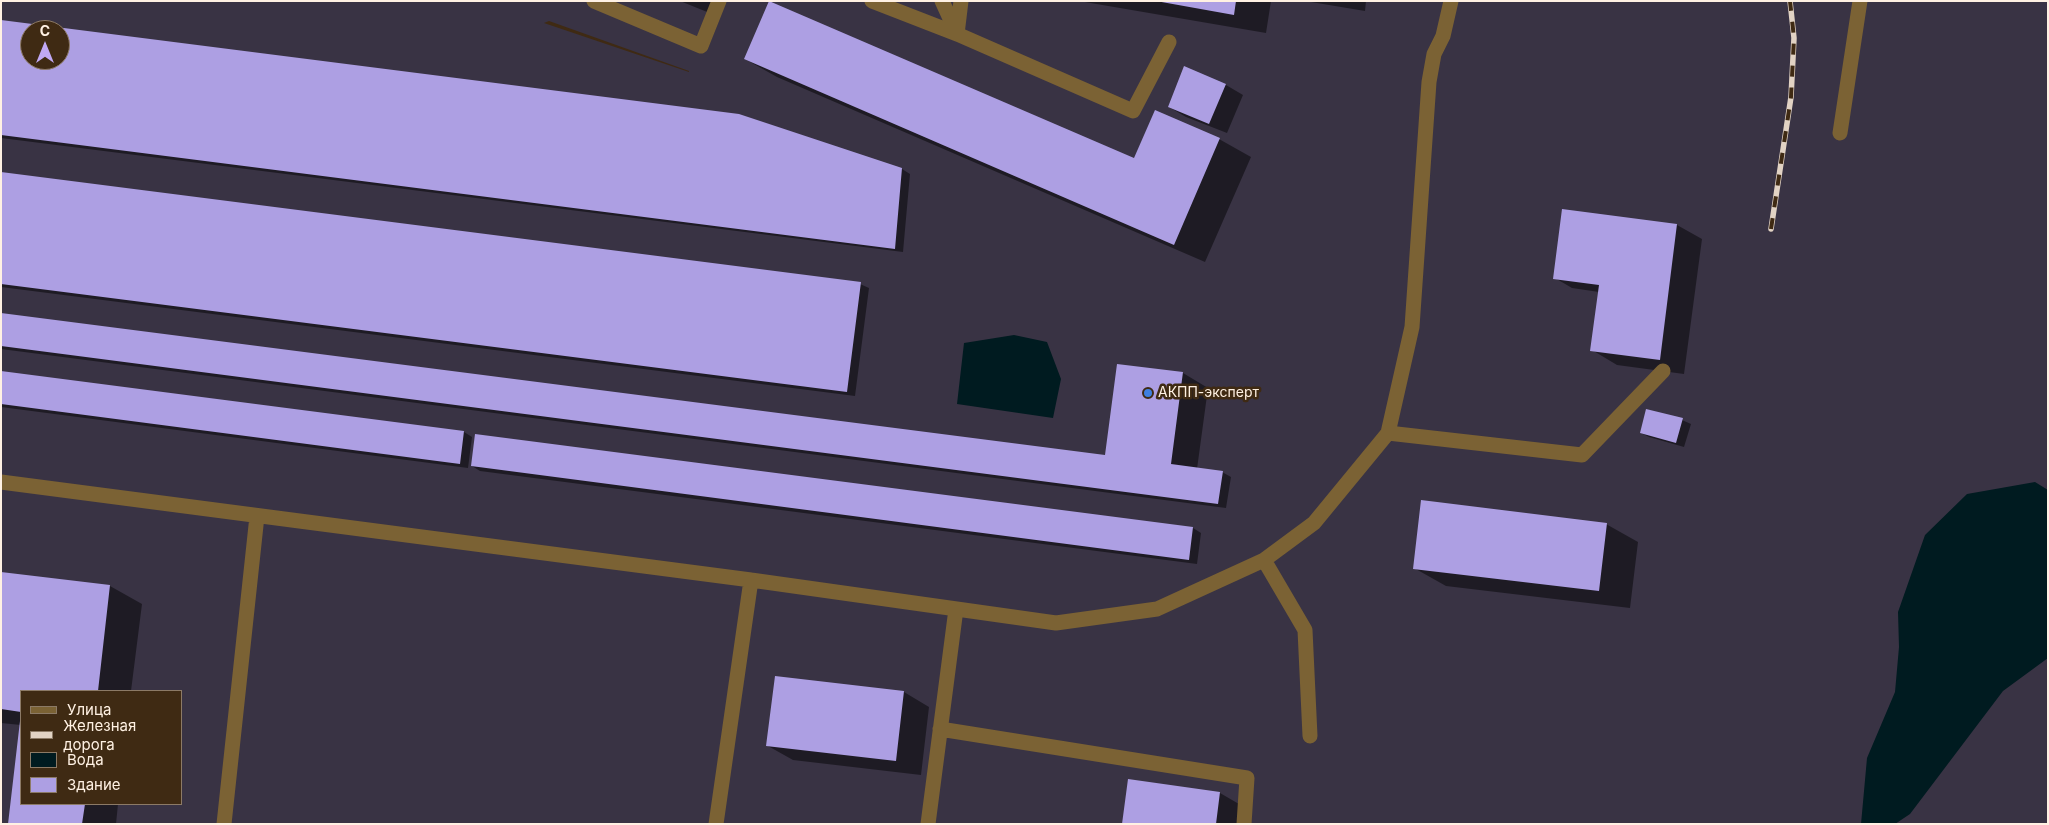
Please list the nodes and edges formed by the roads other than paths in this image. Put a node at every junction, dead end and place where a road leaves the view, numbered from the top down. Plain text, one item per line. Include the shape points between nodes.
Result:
1 (594, 1) edge
2 (719, 1) edge
3 (872, 1) edge
4 (942, 1) edge
5 (961, 1) edge
6 (1451, 1) edge
7 (1860, 1) edge
8 (958, 34) junction
9 (1169, 42) dead end
10 (1840, 133) dead end
11 (1663, 371) dead end
12 (1388, 433) junction
13 (1, 482) edge
14 (257, 516) junction
15 (1264, 560) junction
16 (751, 580) junction
17 (956, 609) junction
18 (940, 729) junction
19 (1310, 736) dead end
20 (224, 824) edge
21 (716, 824) edge
22 (928, 824) edge
23 (1244, 824) edge

1 - 2 street via 701,46
3 - 8 street
4 - 8 street
5 - 8 street
6 - 12 street via 1443,36 1434,54 1429,82 1412,327
7 - 10 street
8 - 9 street via 1133,111
11 - 12 street via 1582,455
12 - 15 street via 1314,523
13 - 14 street
14 - 16 street
14 - 20 street
15 - 17 street via 1157,609 1056,623
15 - 19 street via 1305,630
16 - 17 street
16 - 21 street
17 - 18 street
18 - 22 street
18 - 23 street via 1247,778

